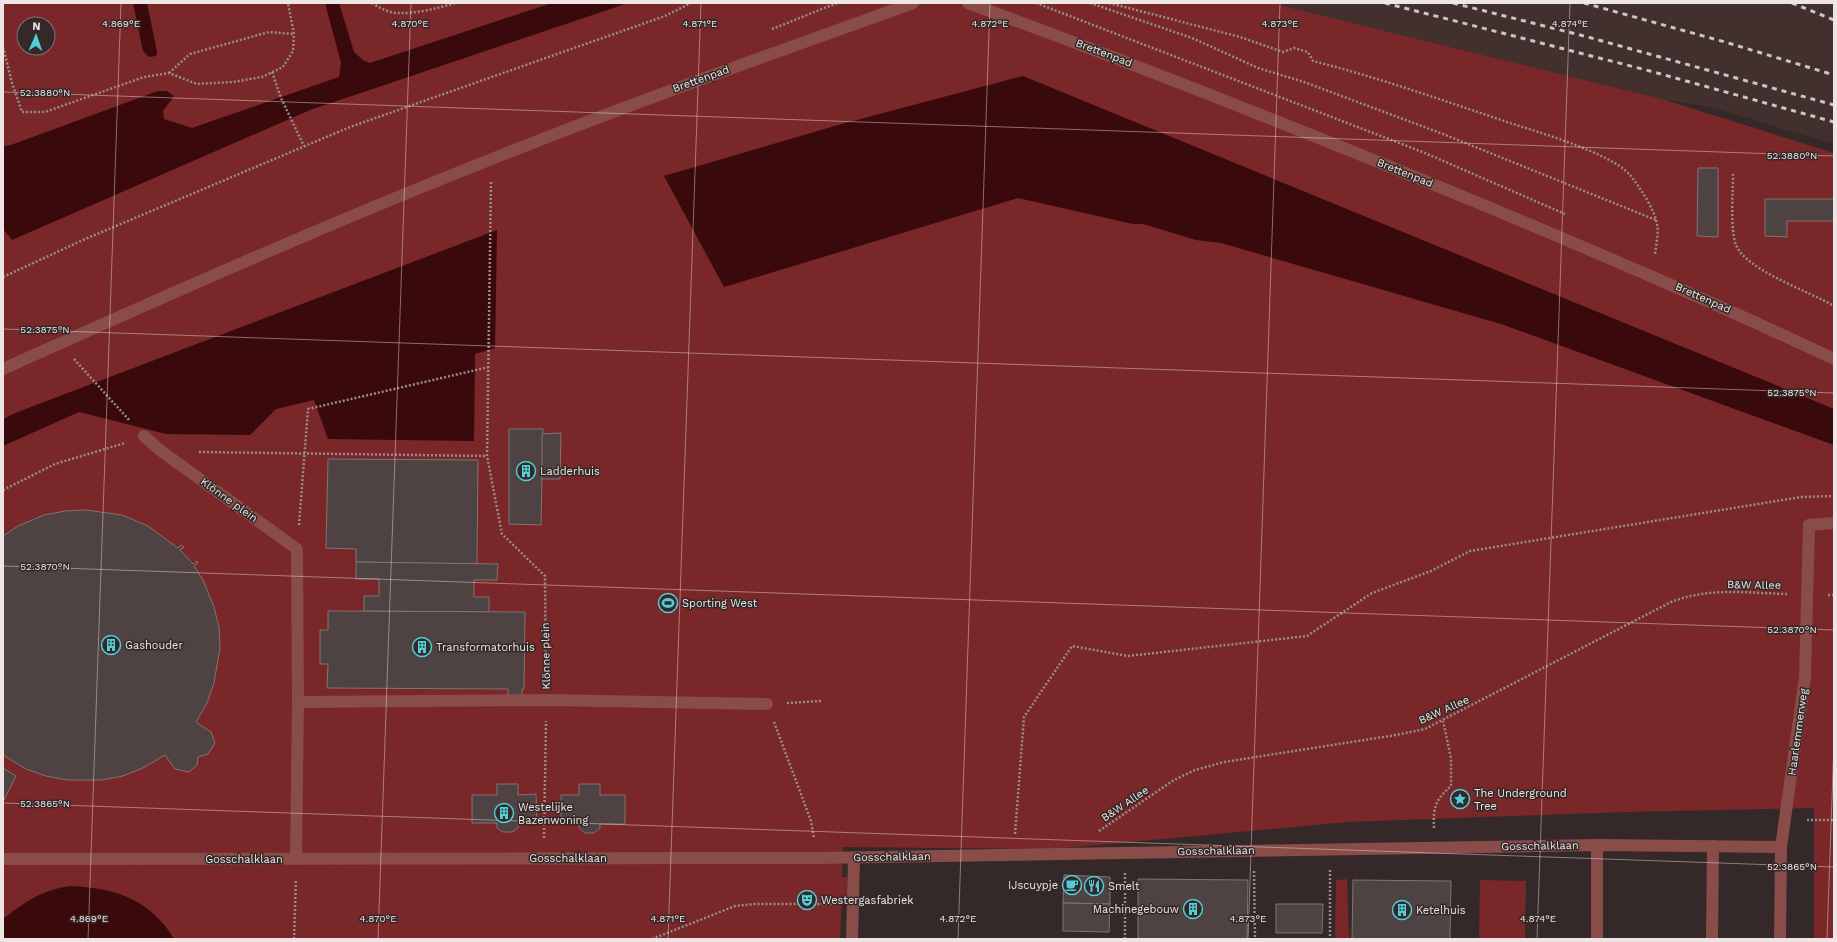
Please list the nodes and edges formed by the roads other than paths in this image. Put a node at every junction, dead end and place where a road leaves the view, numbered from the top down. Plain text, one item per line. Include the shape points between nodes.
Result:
1 (912, 3) edge
2 (968, 3) edge
3 (1834, 359) edge
4 (3, 369) edge
5 (144, 436) road end
6 (1834, 523) edge
7 (298, 702) junction
8 (767, 704) road end
9 (1597, 845) junction
10 (1713, 846) junction
11 (1781, 847) junction
12 (854, 858) junction
13 (3, 859) edge
14 (296, 859) junction
15 (852, 939) edge
16 (1597, 939) edge
17 (1712, 939) edge
18 (1780, 939) edge

1 - 4 street, Brettenpad via 492,159 275,249
2 - 3 street, Brettenpad via 1121,59 1406,173 1662,280
5 - 7 street, Klönne plein via 297,549
6 - 11 street, Haarlemmerweg via 1809,525 1805,677
7 - 8 street, Klönne plein via 547,700
7 - 14 street
9 - 10 street, Gosschalklaan
9 - 12 street, Gosschalklaan
9 - 16 street
10 - 11 street, Gosschalklaan
10 - 17 street
11 - 18 street, Haarlemmerweg
12 - 14 street, Gosschalklaan
12 - 15 street
13 - 14 street, Gosschalklaan

